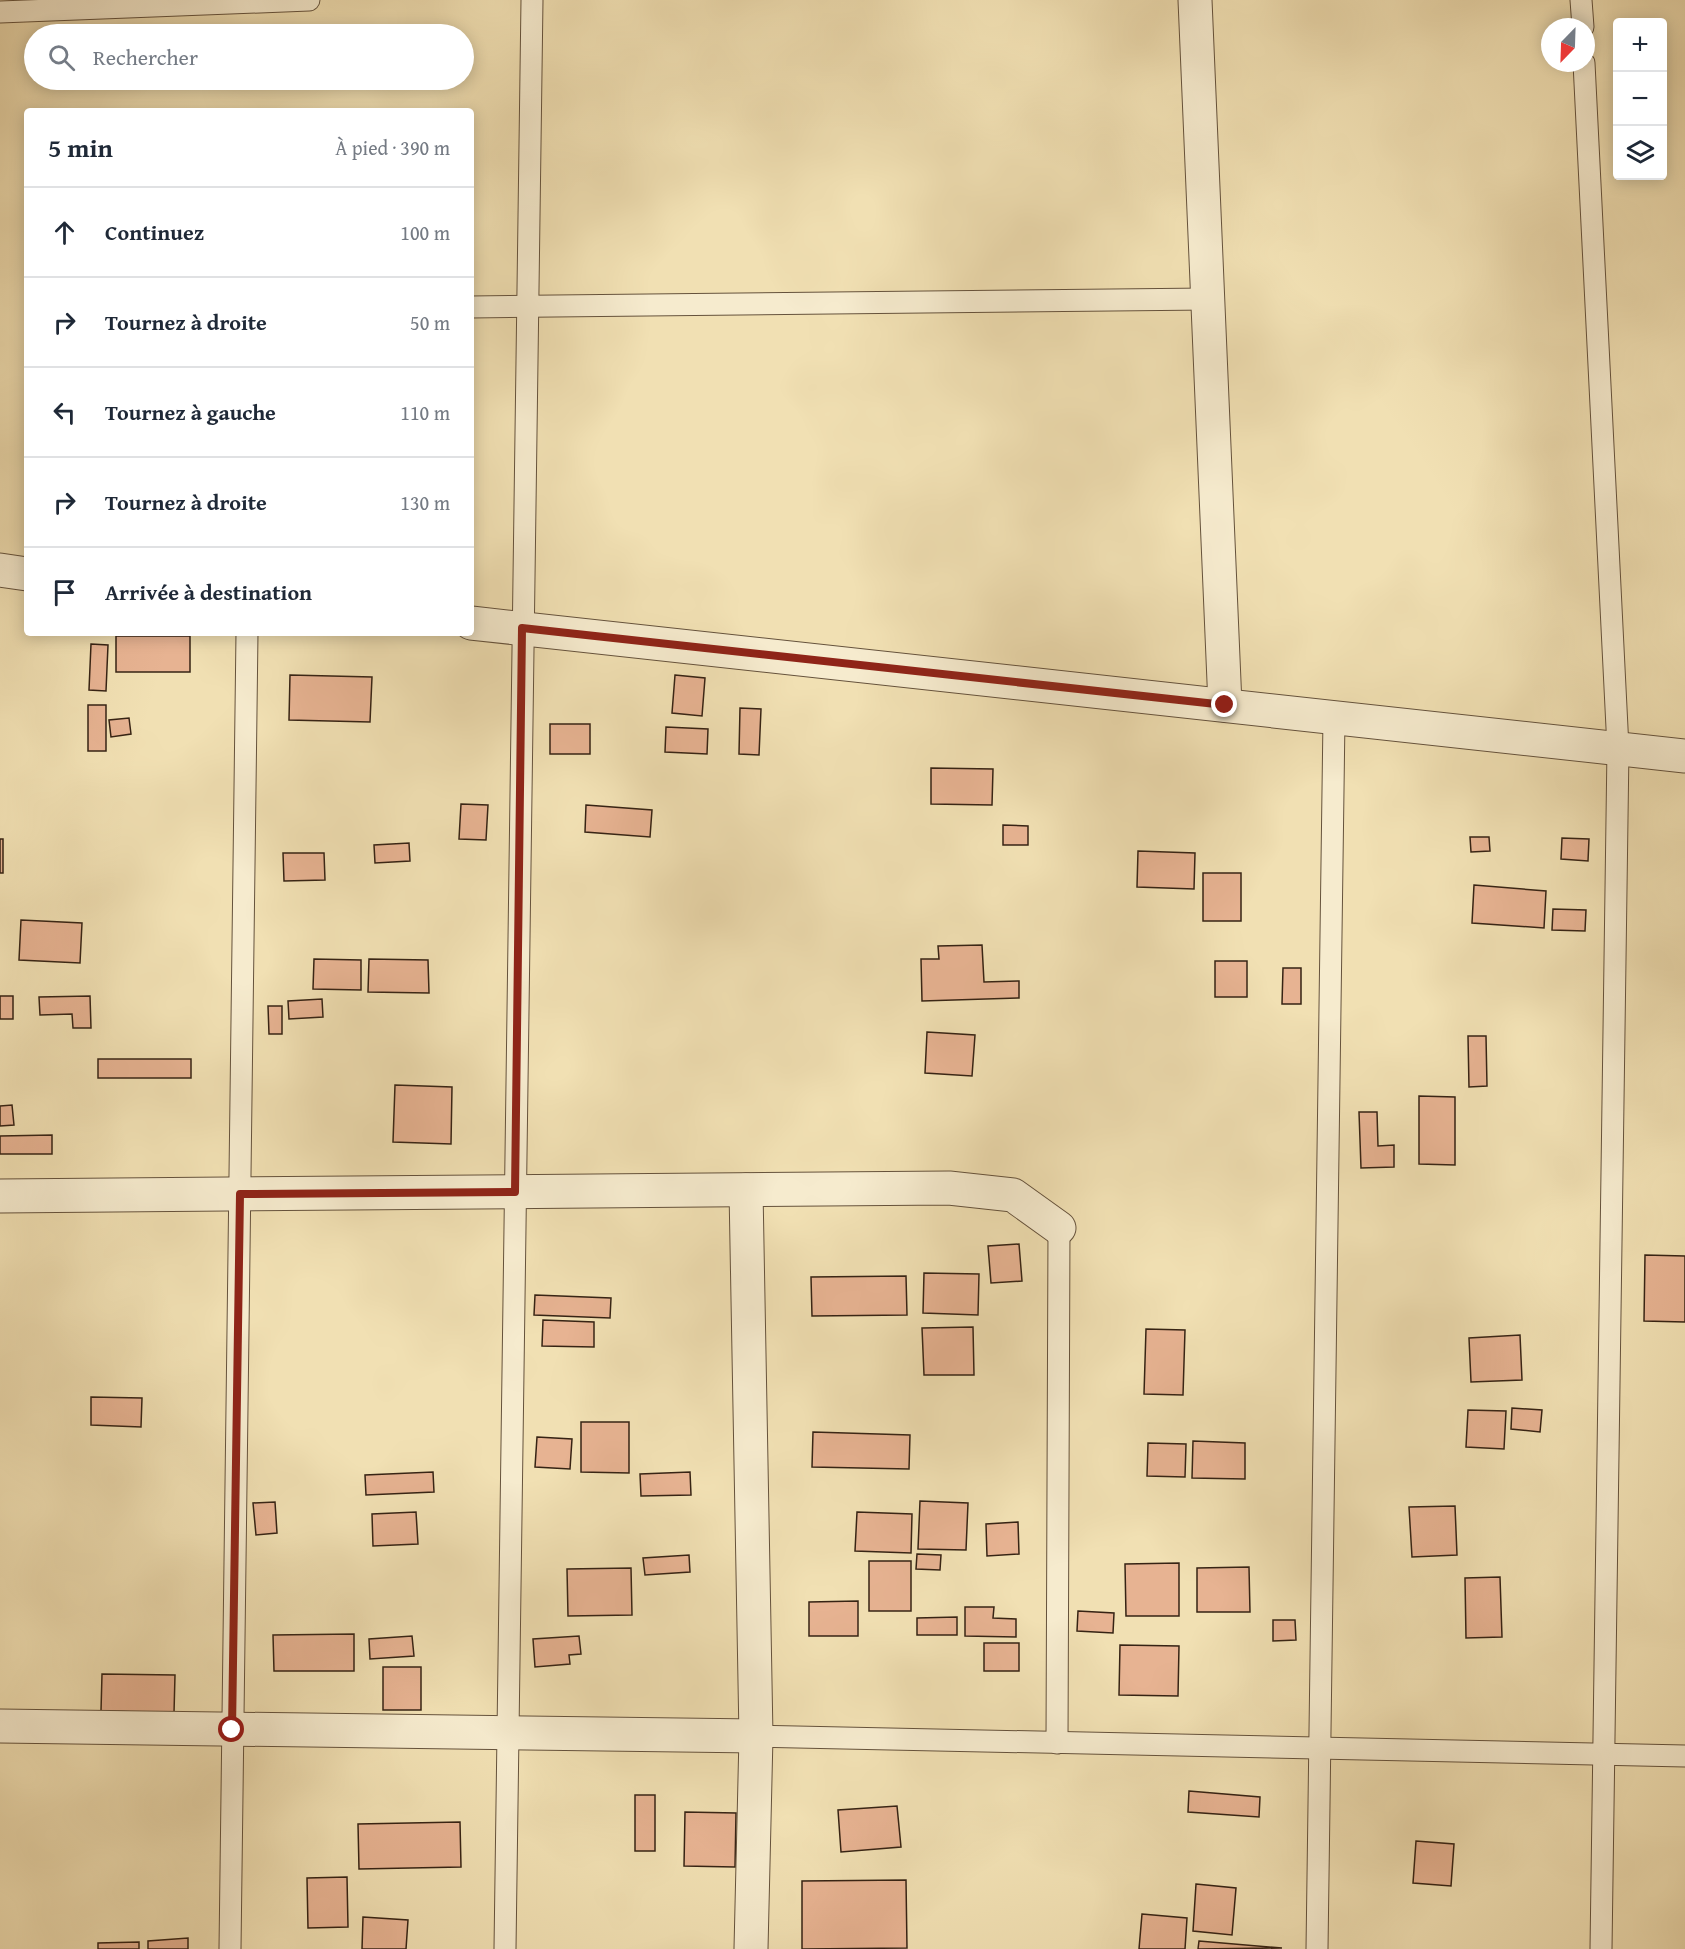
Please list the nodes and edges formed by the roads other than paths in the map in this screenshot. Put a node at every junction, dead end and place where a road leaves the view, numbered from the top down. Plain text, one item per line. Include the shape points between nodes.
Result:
1 (309, 0) edge
2 (532, 0) edge
3 (1195, 0) edge
4 (1581, 0) edge
5 (0, 12) edge
6 (1582, 18) edge
7 (1584, 72) edge
8 (1208, 299) junction
9 (528, 306) junction
10 (474, 307) edge
11 (0, 570) edge
12 (24, 574) edge
13 (474, 623) edge
14 (522, 628) junction
15 (247, 636) edge
16 (1225, 705) junction
17 (1334, 718) junction
18 (1618, 748) junction
19 (1685, 756) edge
20 (746, 1190) junction
21 (515, 1192) junction
22 (240, 1194) junction
23 (0, 1196) edge
24 (1059, 1228) joint
25 (0, 1726) edge
26 (232, 1730) junction
27 (508, 1733) junction
28 (756, 1736) junction
29 (1057, 1743) junction
30 (1320, 1748) junction
31 (1604, 1754) junction
32 (1685, 1756) edge
33 (230, 1949) edge
34 (506, 1949) edge
35 (751, 1949) edge
36 (1317, 1949) edge
37 (1601, 1949) edge

1 - 5 lane
2 - 9 lane
3 - 8 street
4 - 6 lane
7 - 18 lane
8 - 9 lane
8 - 16 street
9 - 10 lane
9 - 14 lane
11 - 12 street
13 - 14 street
14 - 16 street
14 - 21 lane
15 - 22 lane
16 - 17 street
17 - 18 street
17 - 30 lane
18 - 19 street
18 - 31 lane
20 - 21 street
20 - 24 street via 949,1188 1013,1195
20 - 28 street
21 - 22 street
21 - 27 lane
22 - 23 street
22 - 26 lane
24 - 29 lane
25 - 26 street
26 - 27 street
26 - 33 lane
27 - 28 street
27 - 34 lane
28 - 29 lane
28 - 35 street
29 - 30 lane
30 - 31 lane
30 - 36 lane
31 - 32 lane
31 - 37 lane

